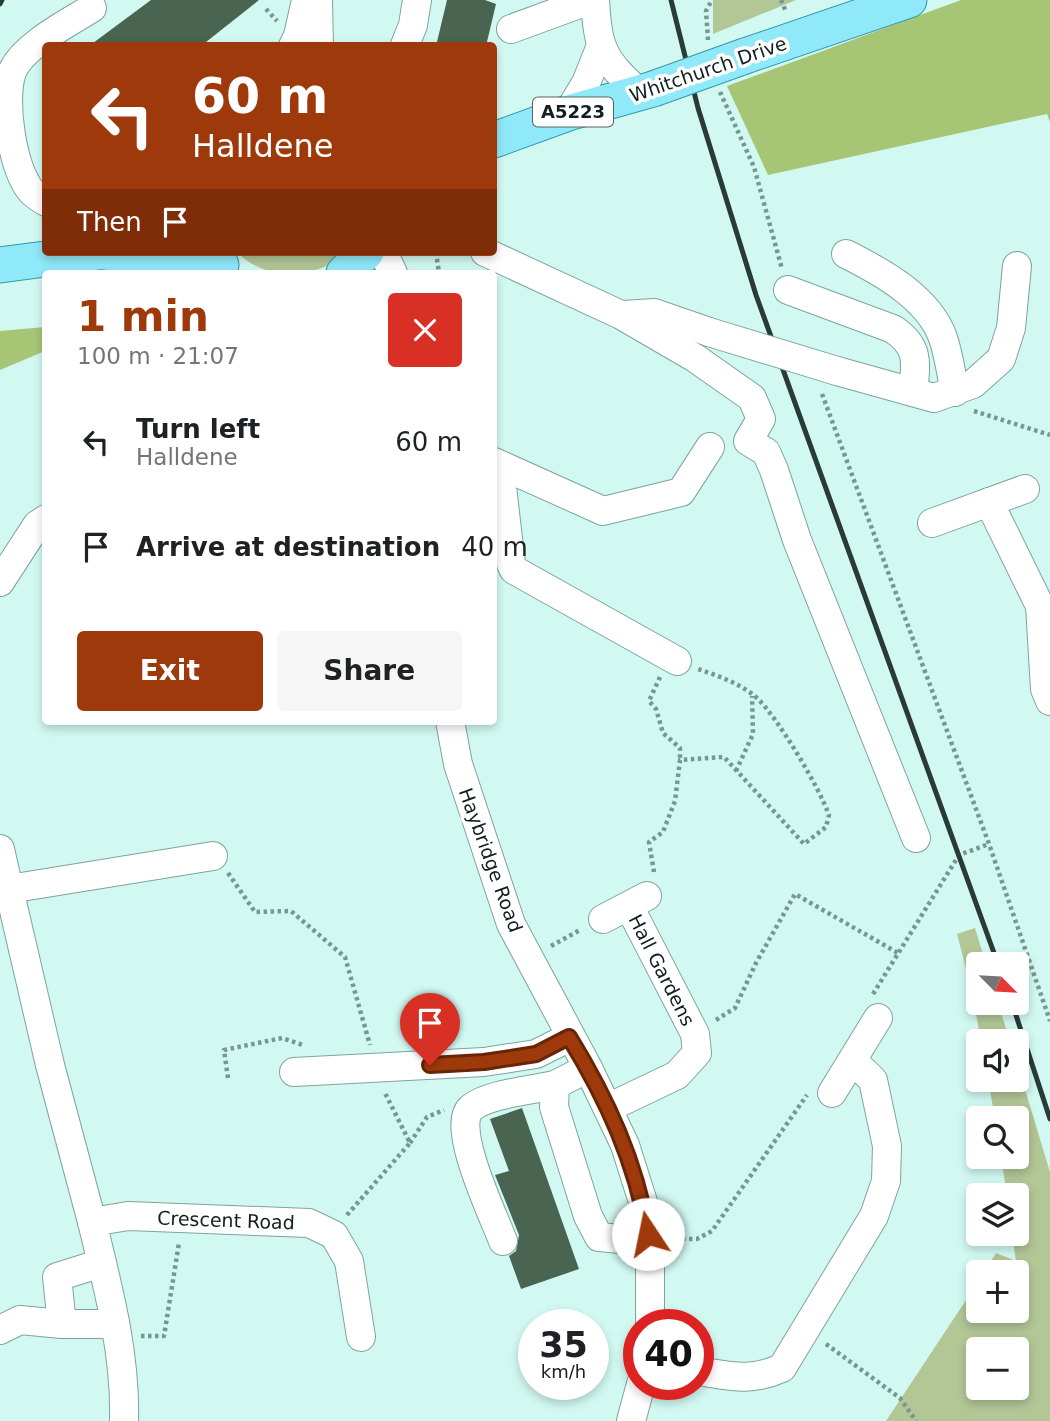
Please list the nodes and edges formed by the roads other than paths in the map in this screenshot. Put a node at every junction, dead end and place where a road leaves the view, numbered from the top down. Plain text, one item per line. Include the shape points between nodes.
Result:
1 (306, 0) edge
2 (318, 0) edge
3 (417, 0) edge
4 (592, 0) edge
5 (909, 0) edge
6 (92, 8) dead end
7 (511, 29) dead end
8 (295, 42) edge
9 (319, 42) edge
10 (406, 42) edge
11 (600, 48) junction
12 (647, 92) junction
13 (568, 113) junction
14 (498, 136) edge
15 (42, 199) edge
16 (846, 254) dead end
17 (64, 256) edge
18 (140, 256) edge
19 (362, 256) edge
20 (494, 256) edge
21 (222, 263) edge
22 (0, 265) edge
23 (1017, 266) dead end
24 (347, 270) edge
25 (788, 290) road end
26 (621, 315) junction
27 (934, 394) junction
28 (710, 447) dead end
29 (497, 463) edge
30 (497, 466) edge
31 (1025, 489) dead end
32 (989, 502) junction
33 (42, 522) edge
34 (932, 523) dead end
35 (0, 582) edge
36 (1045, 604) edge
37 (674, 659) road end
38 (1050, 701) edge
39 (451, 725) edge
40 (916, 838) dead end
41 (0, 849) edge
42 (214, 856) road end
43 (4, 890) edge
44 (603, 919) road end
45 (877, 1018) dead end
46 (569, 1037) junction
47 (853, 1061) junction
48 (588, 1068) junction
49 (294, 1072) dead end
50 (555, 1085) junction
51 (832, 1093) dead end
52 (608, 1108) junction
53 (92, 1222) junction
54 (648, 1234) junction
55 (503, 1241) dead end
56 (102, 1264) junction
57 (650, 1309) edge
58 (62, 1324) junction
59 (116, 1329) junction
60 (0, 1330) edge
61 (361, 1337) dead end
62 (714, 1373) edge
63 (637, 1400) edge
64 (124, 1421) edge
65 (631, 1421) edge

1 - 8 street
2 - 9 street
3 - 10 street
4 - 7 street
4 - 11 street
5 - 12 main road, Whitchurch Drive / A5223, bridge
6 - 15 street via 37,42 12,71 8,105 16,162 31,191
11 - 12 street via 615,71
11 - 13 street
12 - 13 main road, Whitchurch Drive / A5223
13 - 14 main road, Whitchurch Drive / A5223
16 - 27 street via 920,303 943,336
17 - 22 main road
18 - 21 main road
19 - 24 main road
20 - 26 street
23 - 27 street via 1011,328 1001,359 973,384
25 - 27 street via 906,338
26 - 27 street, bridge via 654,313 827,376
26 - 40 street via 752,398 761,419 748,441 766,452 774,470 801,551
28 - 29 street via 681,492 603,511
30 - 37 street via 514,570
31 - 32 street
32 - 34 street
32 - 36 street
33 - 35 street
36 - 38 street via 1045,689
39 - 46 street, Haybridge Road via 458,764 511,924
41 - 43 street
42 - 43 street
43 - 53 street
44 - 52 street, Hall Gardens via 638,901 695,1034 697,1053 677,1075
45 - 47 street
46 - 48 street, Haybridge Road
46 - 49 street via 536,1054 484,1062
47 - 51 street
47 - 62 street via 873,1080 887,1146 886,1181 874,1216 782,1368 762,1376
48 - 50 street
48 - 52 street, Haybridge Road
50 - 54 street via 554,1107 588,1216 599,1237
50 - 55 street via 482,1101 466,1116 466,1142
52 - 54 street, Haybridge Road via 643,1202
53 - 56 street
53 - 61 street, Crescent Road via 128,1216 309,1223 331,1233 349,1261
54 - 57 street, Haybridge Road
56 - 58 street via 57,1277
56 - 59 street
58 - 59 street
58 - 60 street via 20,1320
59 - 64 street via 125,1389
63 - 65 street

